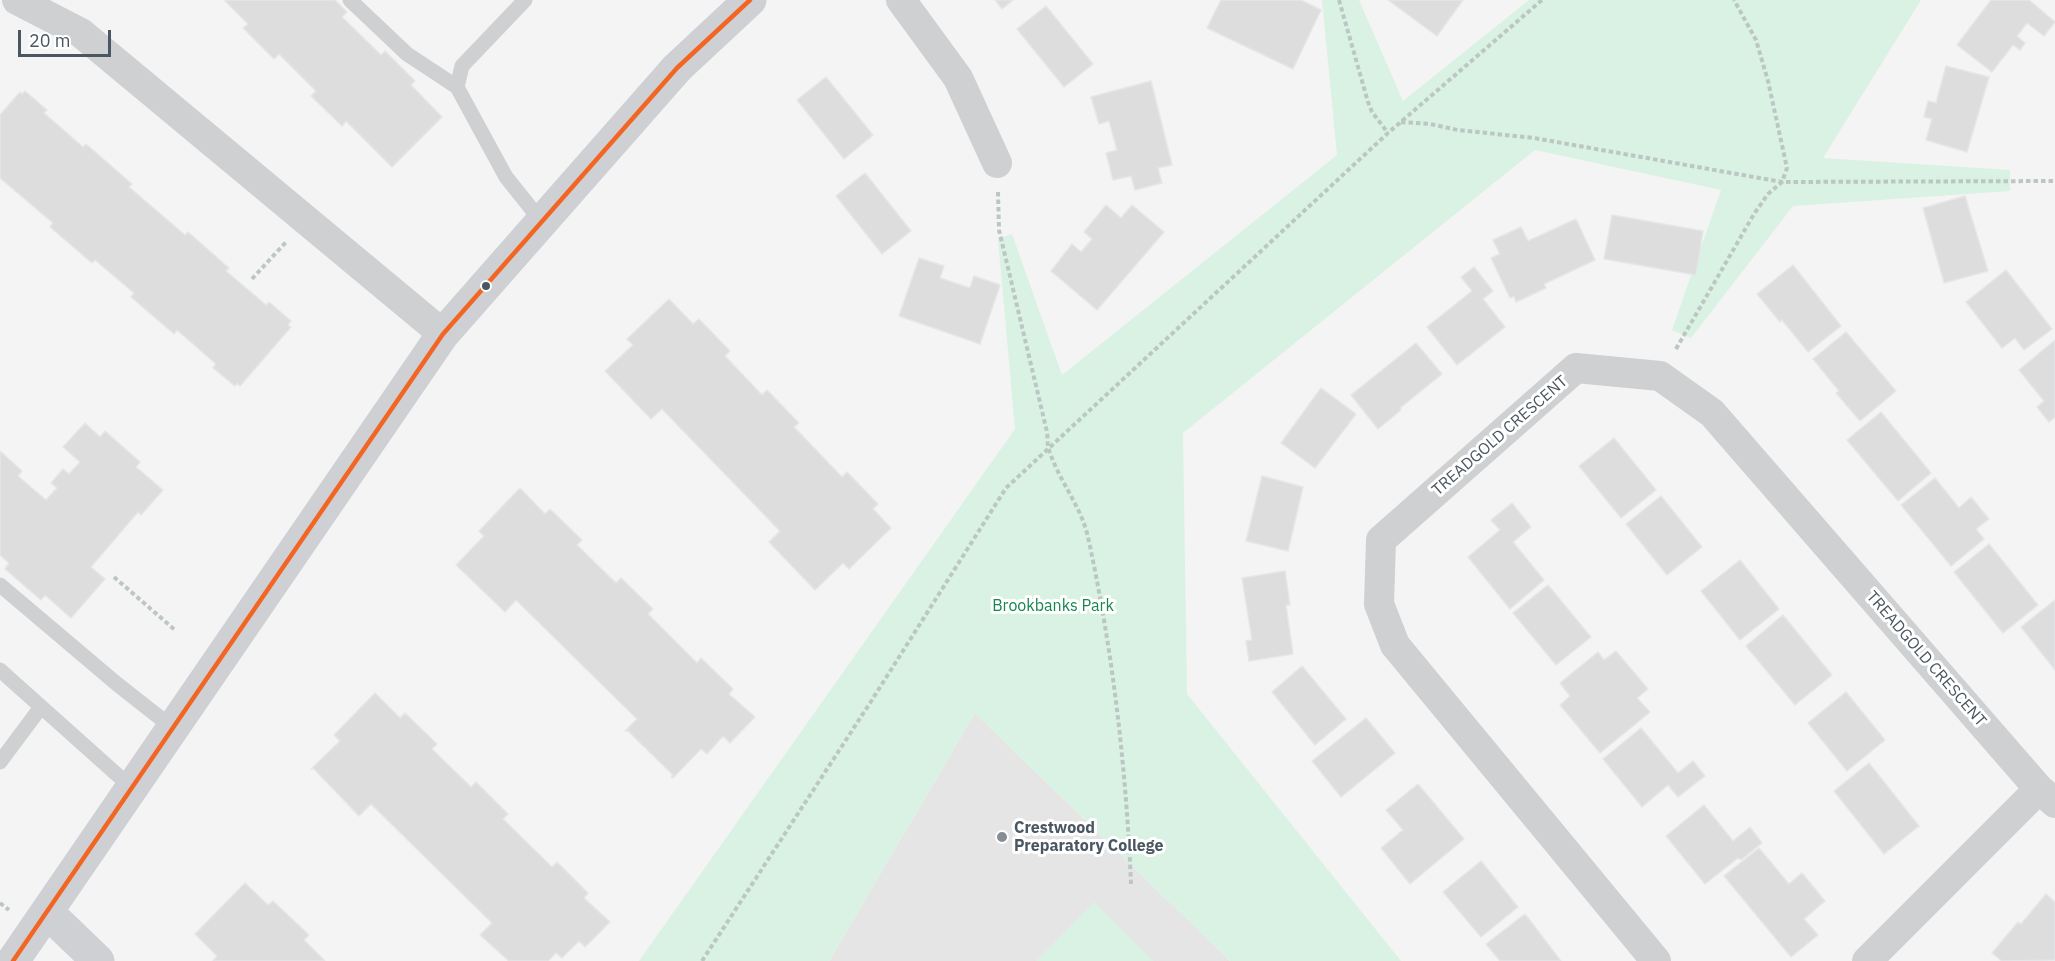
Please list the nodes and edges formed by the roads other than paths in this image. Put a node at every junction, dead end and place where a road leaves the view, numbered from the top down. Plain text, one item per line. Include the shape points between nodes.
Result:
1 (17, 0) edge
2 (350, 0) edge
3 (525, 0) edge
4 (750, 0) edge
5 (901, 0) edge
6 (457, 87) junction
7 (997, 163) road end
8 (542, 222) junction
9 (443, 334) junction
10 (0, 585) edge
11 (0, 670) edge
12 (41, 707) junction
13 (173, 728) junction
14 (2, 755) edge
15 (132, 788) junction
16 (2047, 796) edge
17 (47, 912) junction
18 (13, 961) edge
19 (98, 961) edge
20 (1656, 961) edge
21 (1867, 961) edge

1 - 9 street via 81,33
2 - 6 lane via 407,54
3 - 6 lane via 462,66
4 - 8 main road via 677,68
5 - 7 street via 958,78
6 - 8 lane via 506,177
8 - 9 main road
9 - 13 main road
10 - 13 lane
11 - 12 lane
12 - 14 lane
12 - 15 lane
13 - 15 main road
15 - 17 main road
16 - 20 street, TREADGOLD CRESCENT via 1712,413 1660,376 1576,368 1381,540 1378,604 1395,645
16 - 21 street, TREADGOLD CRESCENT
17 - 18 main road
17 - 19 main road

